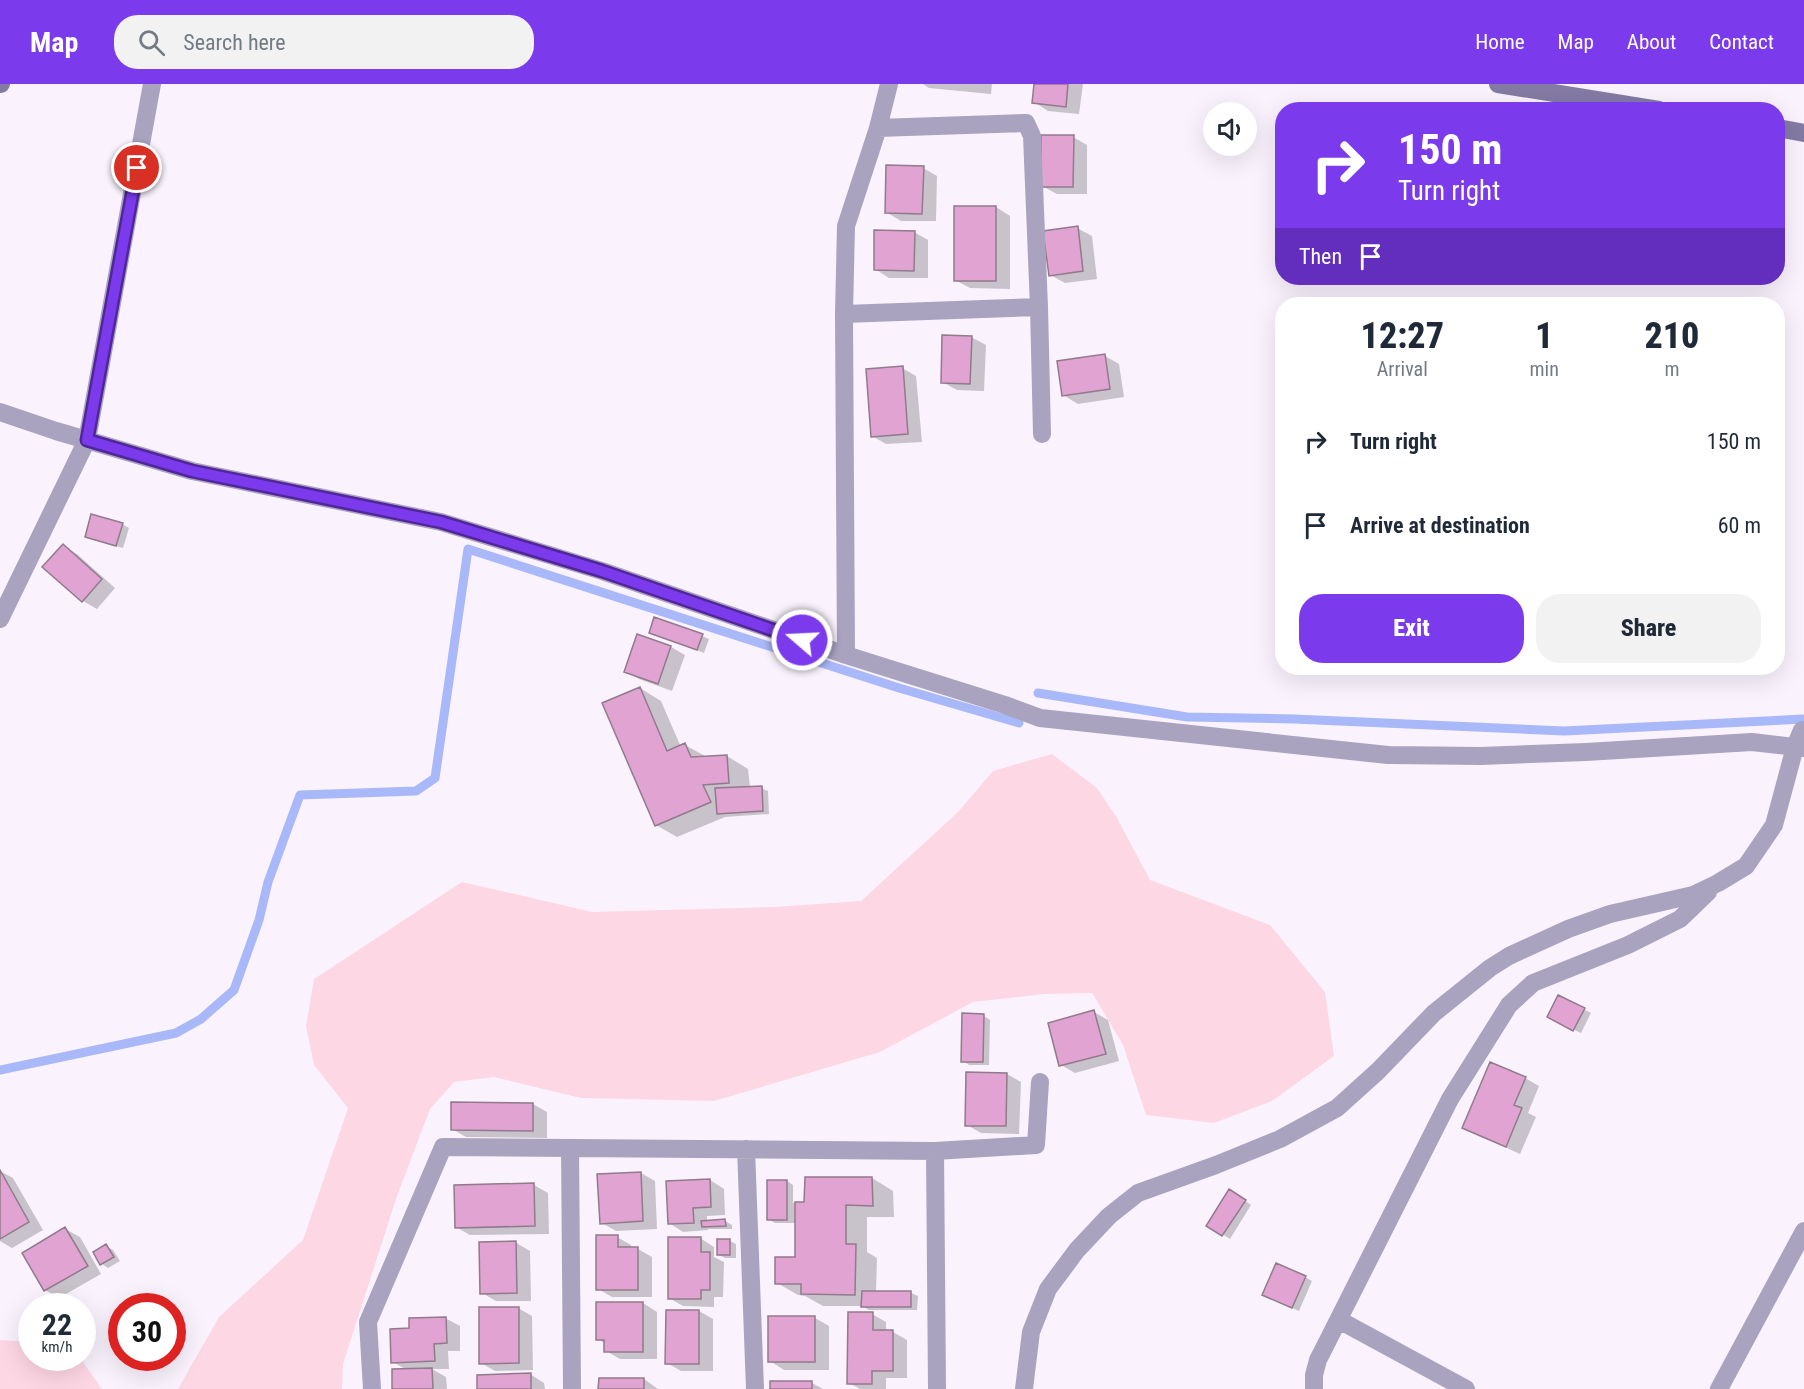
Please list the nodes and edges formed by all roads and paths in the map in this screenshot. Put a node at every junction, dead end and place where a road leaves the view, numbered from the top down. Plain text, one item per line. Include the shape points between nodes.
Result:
1 (152, 84) edge
2 (890, 84) edge
3 (1498, 84) edge
4 (1609, 102) edge
5 (878, 128) junction
6 (1785, 129) edge
7 (1804, 133) edge
8 (1040, 307) junction
9 (844, 314) junction
10 (0, 412) edge
11 (1042, 434) dead end
12 (87, 440) junction
13 (0, 619) edge
14 (846, 655) junction
15 (1800, 742) edge
16 (1718, 883) junction
17 (1040, 1082) dead end
18 (570, 1148) junction
19 (746, 1149) junction
20 (935, 1151) junction
21 (1804, 1231) edge
22 (1339, 1320) junction
23 (372, 1389) edge
24 (572, 1389) edge
25 (755, 1389) edge
26 (937, 1389) edge
27 (1024, 1389) edge
28 (1314, 1389) edge
29 (1466, 1389) edge
30 (1719, 1389) edge

1 - 12 street
2 - 5 street
3 - 4 street
5 - 8 street via 1026,123 1032,136
5 - 9 street via 846,226
6 - 7 street
8 - 9 street
8 - 11 street
9 - 14 street
10 - 12 street
12 - 13 street
12 - 14 street via 192,471 441,522 602,571
14 - 15 street via 1040,718 1388,755 1516,755
15 - 16 street via 1774,825 1746,866
16 - 22 street via 1680,919 1628,945 1533,983 1509,1005 1450,1099
16 - 27 street via 1693,895 1610,914 1509,956 1434,1013 1337,1108 1280,1139 1138,1193 1101,1224 1048,1289 1031,1332
17 - 20 street via 1036,1145
18 - 19 street
18 - 23 street via 443,1147 368,1322
18 - 24 street
19 - 20 street
19 - 25 street
20 - 26 street
21 - 30 street
22 - 28 street via 1318,1360
22 - 29 street

